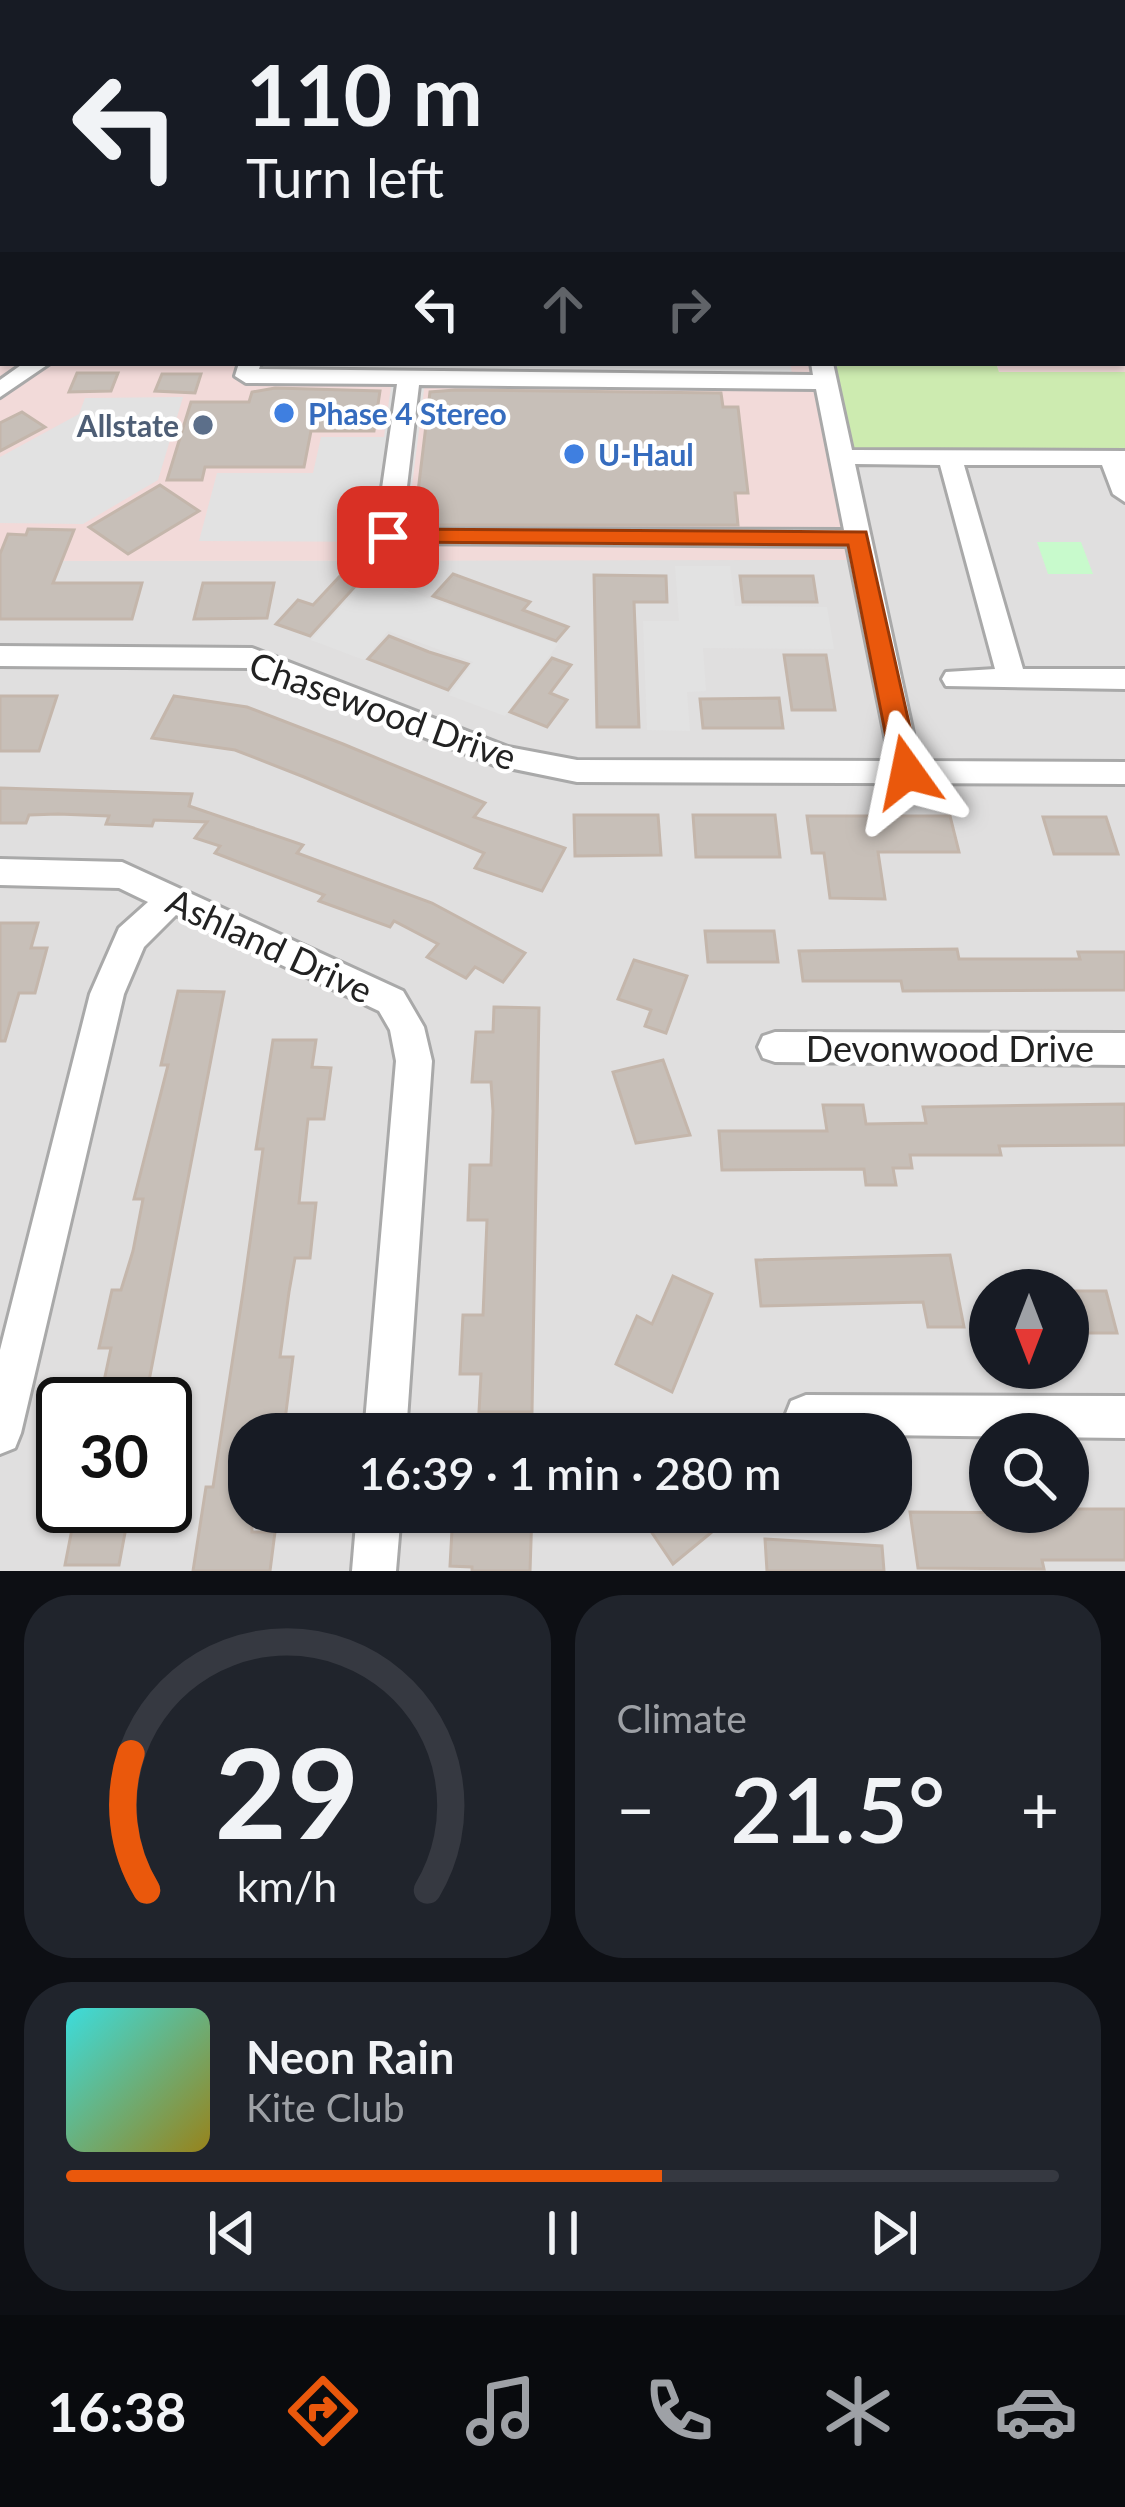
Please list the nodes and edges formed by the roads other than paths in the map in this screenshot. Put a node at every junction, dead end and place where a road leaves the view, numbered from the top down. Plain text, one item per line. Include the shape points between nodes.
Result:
1 (35, 366) edge
2 (249, 366) edge
3 (589, 372) edge
4 (824, 373) edge
5 (409, 377) junction
6 (0, 390) edge
7 (842, 457) junction
8 (950, 458) junction
9 (1118, 458) edge
10 (1125, 494) edge
11 (858, 538) junction
12 (0, 656) edge
13 (956, 679) dead end
14 (1012, 679) junction
15 (1125, 679) edge
16 (907, 772) junction
17 (1125, 773) edge
18 (0, 872) edge
19 (172, 899) junction
20 (775, 1047) dead end
21 (1125, 1048) edge
22 (387, 1413) edge
23 (912, 1416) edge
24 (1125, 1417) edge
25 (0, 1433) edge
26 (377, 1533) edge
27 (374, 1571) edge

1 - 6 street
2 - 5 street via 246,376
3 - 4 street
3 - 5 street
4 - 7 street
5 - 11 street via 388,537
7 - 8 street
7 - 11 street
8 - 9 street
8 - 14 street
9 - 10 street
11 - 16 street
12 - 16 street, Chasewood Drive via 253,658 538,766
13 - 14 street
14 - 15 street
16 - 17 street, Chasewood Drive
18 - 19 street, Ashland Drive via 122,875
19 - 22 street, Ashland Drive via 391,1001 407,1027 415,1061
19 - 25 street via 130,938 107,994
20 - 21 street, Devonwood Drive
23 - 24 street
26 - 27 street

